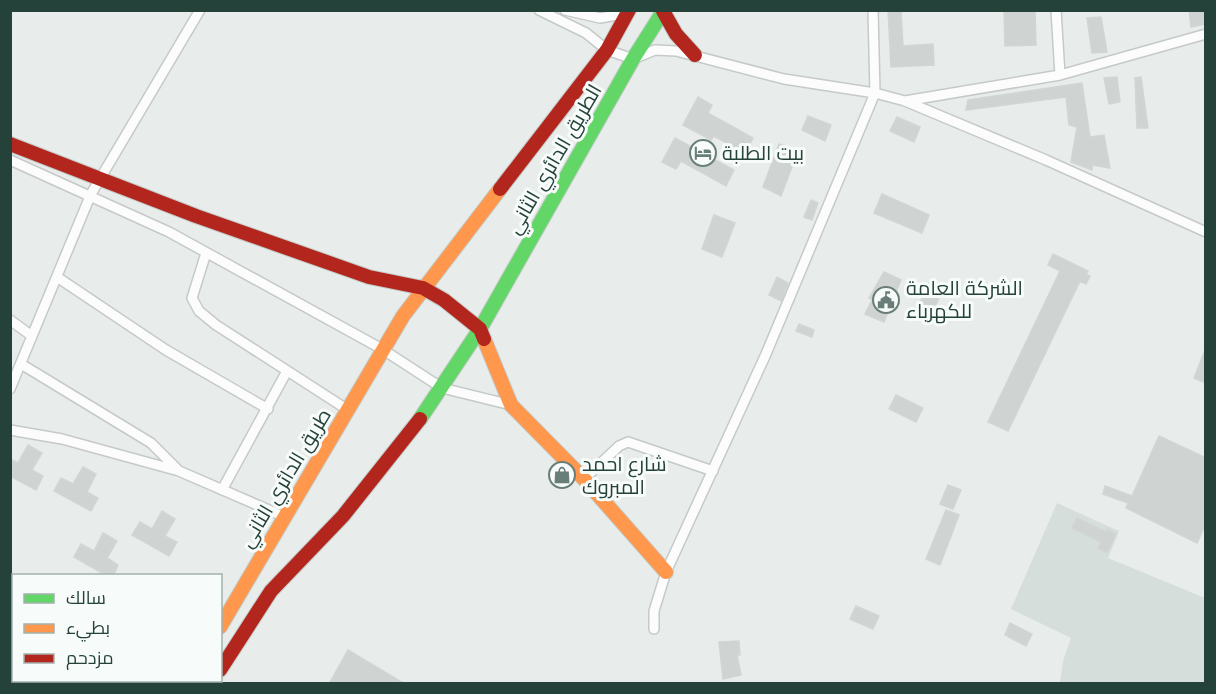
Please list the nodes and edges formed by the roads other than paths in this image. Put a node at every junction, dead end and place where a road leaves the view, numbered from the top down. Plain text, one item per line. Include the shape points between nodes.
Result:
1 (200, 10) edge
2 (539, 10) edge
3 (565, 10) edge
4 (873, 10) edge
5 (1056, 10) edge
6 (664, 11) edge
7 (628, 12) edge
8 (1206, 34) edge
9 (606, 50) junction
10 (695, 55) junction
11 (633, 59) junction
12 (1060, 75) junction
13 (875, 93) junction
14 (904, 100) junction
15 (10, 144) edge
16 (10, 160) edge
17 (100, 180) junction
18 (91, 194) junction
19 (1206, 232) edge
20 (206, 253) junction
21 (57, 277) junction
22 (423, 288) junction
23 (10, 320) edge
24 (480, 329) junction
25 (32, 336) junction
26 (382, 349) junction
27 (21, 364) junction
28 (287, 371) junction
29 (442, 387) junction
30 (10, 389) edge
31 (511, 405) junction
32 (268, 409) junction
33 (348, 410) junction
34 (10, 430) edge
35 (179, 471) junction
36 (713, 471) junction
37 (584, 479) junction
38 (222, 490) junction
39 (285, 518) junction
40 (666, 572) junction
41 (222, 624) edge
42 (654, 629) dead end
43 (222, 667) edge

1 - 17 street
2 - 9 street via 586,33
3 - 7 street via 600,18
4 - 13 street
5 - 12 street
6 - 10 main road via 676,34
6 - 11 main road, الطريق الدائري الثاني
7 - 9 main road, الطريق الدائري الثاني
8 - 12 street
9 - 11 street
9 - 22 main road, الطريق الدائري الثاني
10 - 11 street via 656,50
10 - 13 street via 784,79
11 - 24 main road, الطريق الدائري الثاني
12 - 14 street
13 - 14 street
13 - 36 street
14 - 19 street
15 - 17 main road
16 - 18 street
17 - 18 street
17 - 22 main road via 331,264
18 - 20 street
18 - 21 street
20 - 26 street
20 - 28 street via 192,298 199,311
21 - 25 street
21 - 32 street via 166,350
22 - 24 main road
22 - 26 main road, الطريق الدائري الثاني
23 - 25 street
24 - 29 main road, الطريق الدائري الثاني
24 - 31 main road
25 - 27 street
26 - 29 street
26 - 33 main road, طريق الدائري الثاني
27 - 30 street
27 - 35 street via 152,443
28 - 32 street
28 - 33 street
29 - 31 street
29 - 43 main road via 343,516 272,591
31 - 37 main road
32 - 38 street
33 - 39 main road, طريق الدائري الثاني
34 - 35 street via 62,439
35 - 38 street
36 - 37 street via 628,442
36 - 40 street
37 - 40 main road
38 - 39 street
39 - 41 main road, طريق الدائري الثاني
40 - 42 street via 654,610

